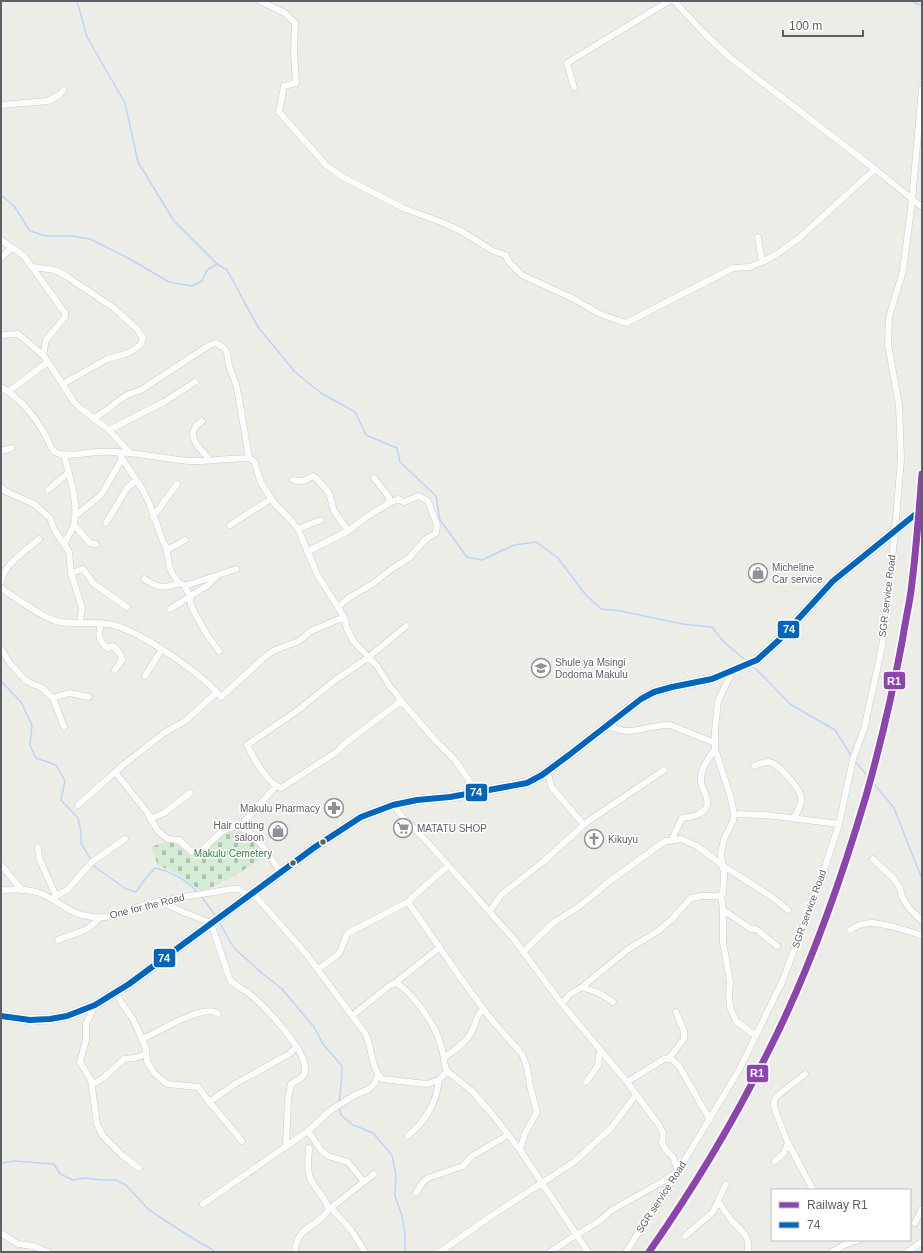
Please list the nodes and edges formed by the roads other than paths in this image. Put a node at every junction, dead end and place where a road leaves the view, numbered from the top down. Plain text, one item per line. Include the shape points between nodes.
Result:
1 (260, 1) edge
2 (669, 1) edge
3 (674, 1) edge
4 (574, 87) dead end
5 (922, 89) edge
6 (64, 90) dead end
7 (1, 105) edge
8 (875, 169) junction
9 (912, 200) junction
10 (922, 207) edge
11 (758, 237) dead end
12 (1, 240) edge
13 (11, 248) junction
14 (1, 258) edge
15 (762, 262) junction
16 (33, 267) junction
17 (1, 335) edge
18 (42, 355) junction
19 (48, 362) junction
20 (195, 382) dead end
21 (63, 384) junction
22 (1, 387) edge
23 (9, 391) junction
24 (93, 419) junction
25 (202, 421) dead end
26 (109, 430) junction
27 (12, 448) dead end
28 (1, 451) edge
29 (118, 452) junction
30 (129, 452) junction
31 (64, 455) junction
32 (249, 458) junction
33 (122, 459) junction
34 (210, 460) junction
35 (68, 473) junction
36 (374, 478) dead end
37 (136, 480) junction
38 (293, 480) dead end
39 (177, 484) dead end
40 (48, 490) dead end
41 (2, 491) edge
42 (271, 499) junction
43 (389, 502) junction
44 (74, 517) junction
45 (153, 517) junction
46 (912, 517) tunnel mouth
47 (322, 520) dead end
48 (106, 523) dead end
49 (74, 525) junction
50 (230, 525) dead end
51 (298, 529) junction
52 (348, 531) junction
53 (895, 531) junction
54 (39, 539) dead end
55 (186, 540) dead end
56 (64, 544) junction
57 (96, 544) dead end
58 (167, 550) junction
59 (307, 552) junction
60 (236, 570) dead end
61 (72, 573) junction
62 (219, 575) junction
63 (144, 579) dead end
64 (1, 582) edge
65 (181, 584) junction
66 (1, 588) edge
67 (190, 596) junction
68 (126, 607) dead end
69 (338, 607) junction
70 (170, 609) dead end
71 (344, 616) junction
72 (80, 622) junction
73 (101, 623) junction
74 (406, 626) dead end
75 (1, 649) edge
76 (162, 650) junction
77 (219, 650) dead end
78 (368, 657) junction
79 (115, 670) dead end
80 (732, 672) junction
81 (145, 676) dead end
82 (217, 692) junction
83 (89, 697) dead end
84 (53, 698) junction
85 (401, 701) junction
86 (606, 725) junction
87 (64, 727) dead end
88 (715, 746) junction
89 (754, 766) dead end
90 (664, 770) dead end
91 (547, 771) junction
92 (115, 772) junction
93 (276, 786) junction
94 (478, 792) junction
95 (190, 793) dead end
96 (78, 805) dead end
97 (393, 805) junction
98 (734, 814) junction
99 (794, 818) junction
100 (150, 819) junction
101 (839, 824) junction
102 (584, 825) junction
103 (242, 827) junction
104 (125, 839) dead end
105 (671, 841) junction
106 (38, 848) dead end
107 (873, 859) dead end
108 (1, 865) edge
109 (722, 865) junction
110 (448, 866) junction
111 (280, 872) junction
112 (1, 890) edge
113 (22, 890) junction
114 (250, 895) junction
115 (721, 895) junction
116 (54, 897) junction
117 (160, 901) junction
118 (408, 902) junction
119 (723, 910) junction
120 (788, 910) dead end
121 (490, 911) junction
122 (99, 918) junction
123 (215, 920) junction
124 (922, 921) edge
125 (850, 930) dead end
126 (922, 936) edge
127 (58, 940) dead end
128 (777, 946) dead end
129 (440, 948) junction
130 (523, 952) junction
131 (318, 968) junction
132 (395, 983) junction
133 (582, 987) junction
134 (116, 993) junction
135 (613, 1002) dead end
136 (562, 1004) junction
137 (96, 1005) junction
138 (484, 1009) junction
139 (676, 1012) dead end
140 (218, 1014) dead end
141 (353, 1015) junction
142 (1, 1016) edge
143 (756, 1036) junction
144 (142, 1039) junction
145 (297, 1047) junction
146 (600, 1049) junction
147 (146, 1054) junction
148 (444, 1058) junction
149 (669, 1058) junction
150 (446, 1071) junction
151 (805, 1074) dead end
152 (378, 1075) junction
153 (439, 1080) junction
154 (586, 1082) dead end
155 (627, 1082) junction
156 (92, 1085) junction
157 (636, 1095) junction
158 (209, 1102) junction
159 (710, 1120) junction
160 (308, 1130) junction
161 (508, 1135) junction
162 (408, 1136) dead end
163 (242, 1141) dead end
164 (788, 1143) junction
165 (286, 1146) junction
166 (309, 1148) dead end
167 (520, 1150) junction
168 (775, 1161) dead end
169 (139, 1168) dead end
170 (678, 1170) junction
171 (374, 1174) dead end
172 (364, 1182) junction
173 (541, 1184) junction
174 (726, 1184) dead end
175 (812, 1189) edge
176 (416, 1193) dead end
177 (718, 1201) junction
178 (204, 1204) dead end
179 (330, 1209) junction
180 (922, 1209) edge
181 (922, 1219) edge
182 (913, 1225) edge
183 (1, 1233) edge
184 (577, 1235) junction
185 (685, 1236) dead end
186 (853, 1241) edge
187 (922, 1242) edge
188 (842, 1243) edge
189 (22, 1245) junction
190 (19, 1252) edge
191 (48, 1252) edge
192 (295, 1252) edge
193 (365, 1252) edge
194 (440, 1252) edge
195 (550, 1252) edge
196 (588, 1252) edge
197 (626, 1252) edge
198 (748, 1252) edge
199 (832, 1252) edge
200 (907, 1252) edge

1 - 15 street via 285,13 295,23 296,83 284,86 279,112 326,165 403,208 461,231 494,251 506,255 508,261 522,275 600,314 626,324 733,268 750,267
2 - 4 street via 567,63
3 - 8 street via 728,56
5 - 9 street, SGR service Road
6 - 7 street via 59,96 48,101
8 - 9 street
8 - 15 street via 799,238
9 - 10 street
9 - 53 street, SGR service Road via 903,271 889,317 888,344 899,405 901,459
11 - 15 street
12 - 13 street
13 - 14 street
13 - 16 street via 24,256
16 - 18 street via 65,315 46,340
16 - 21 street via 55,270 66,276 114,308 137,328 143,338 134,350 107,359
17 - 18 street via 18,334
18 - 19 street
19 - 21 street
19 - 23 street
20 - 26 street via 164,402
21 - 24 street via 74,402
22 - 23 street
23 - 31 street via 28,410 53,451
24 - 26 street
24 - 32 street via 127,395 141,390 216,343 224,348 227,354 236,384
25 - 34 street via 194,428 194,440
26 - 30 street
27 - 28 street
29 - 30 street
29 - 31 street
29 - 33 street
30 - 34 street via 190,461
31 - 35 street
32 - 34 street
32 - 42 street via 254,461 261,483
33 - 37 street
33 - 44 street via 101,495
35 - 40 street
35 - 44 street
36 - 43 street via 389,497
37 - 45 street via 146,496
37 - 48 street via 127,488
38 - 52 street via 301,482 315,477 329,493 334,511
39 - 45 street
41 - 56 street via 34,504 48,515
42 - 50 street
42 - 51 street
43 - 52 street
43 - 69 street via 398,499 404,502 419,496 428,501 437,525 436,533 426,539 409,558
44 - 49 street
45 - 58 street
46 - 53 main road
47 - 51 street
49 - 56 street
49 - 57 street via 90,543
51 - 59 street
52 - 59 street
53 - 80 main road via 833,581 757,660
53 - 101 street, SGR service Road via 882,647
54 - 64 street via 2,574
55 - 58 street
56 - 61 street via 69,552
58 - 65 street via 170,569 175,580
59 - 69 street via 318,576
60 - 62 street
61 - 68 street via 83,569 94,584
61 - 72 street via 82,608
62 - 65 street
62 - 67 street
63 - 65 street via 162,588
65 - 67 street
66 - 72 street via 55,620
67 - 70 street
67 - 77 street via 191,606 207,635
69 - 71 street
71 - 78 street via 354,642
71 - 82 street via 311,631 298,641 275,650 221,697
72 - 73 street
73 - 76 street via 126,629
73 - 79 street via 99,638 108,648 113,646 122,656
74 - 78 street
75 - 84 street via 26,681 42,688
76 - 81 street
76 - 82 street
78 - 85 street
78 - 93 street via 247,745 253,757
80 - 86 main road via 654,692
80 - 88 street via 718,701
82 - 92 street via 185,721 164,733
83 - 84 street via 69,693
84 - 87 street
85 - 93 street via 287,786
85 - 94 street via 455,760
86 - 88 street via 629,731 670,725
86 - 91 main road
88 - 98 street
88 - 105 street via 701,774 700,782 707,796 707,805 696,816 682,818
89 - 99 street via 770,762 798,789 801,803
90 - 102 street
91 - 94 main road via 526,783
91 - 102 street via 552,788
92 - 96 street
92 - 100 street
93 - 103 street
94 - 97 main road
95 - 100 street via 164,813
97 - 110 street
97 - 111 main road via 341,828
98 - 99 street
98 - 109 street via 731,828 722,844
99 - 101 street
100 - 103 street via 158,831 168,839 179,840 194,853 201,851 227,829
101 - 143 street, SGR service Road via 782,982
102 - 121 street via 501,895
103 - 111 street via 252,834
104 - 116 street via 92,862 67,890
105 - 109 street via 687,841
105 - 130 street via 661,843 577,908 554,922
106 - 116 street via 39,858
107 - 124 street via 894,879 909,908
108 - 113 street
109 - 115 street via 724,886
109 - 120 street
110 - 118 street
110 - 121 street
111 - 114 main road
112 - 113 street, One for the Road
113 - 116 street, One for the Road
114 - 117 street, One for the Road via 238,888
114 - 123 main road
114 - 131 street
115 - 119 street
115 - 133 street via 691,898 658,931 627,950
116 - 122 street, One for the Road via 75,913
117 - 122 street, One for the Road
117 - 123 street via 183,912
118 - 129 street
118 - 131 street via 348,933 340,952
119 - 128 street via 751,929 756,928
119 - 143 street via 723,942 730,982 730,1007 736,1021
121 - 130 street
122 - 127 street via 87,930
123 - 134 main road
123 - 145 street via 230,980 252,996
125 - 126 street via 875,922
129 - 132 street
129 - 138 street
130 - 136 street
131 - 141 street
132 - 141 street
132 - 148 street via 404,988 425,1014 436,1032
133 - 135 street via 600,993
133 - 136 street via 569,995
134 - 137 main road
134 - 144 street
136 - 146 street
137 - 142 main road via 67,1016 50,1019 30,1020
137 - 156 street via 86,1024 86,1040 80,1062
138 - 148 street via 478,1014 472,1032
138 - 167 street via 522,1054 527,1067 538,1112 525,1133
139 - 149 street via 684,1031 684,1038
140 - 144 street via 210,1010 195,1014
141 - 152 street via 368,1038 372,1063
143 - 159 street, SGR service Road
144 - 147 street
145 - 158 street
145 - 165 street via 306,1071 302,1078 291,1084
146 - 154 street via 598,1066
146 - 155 street
147 - 156 street via 124,1059
147 - 158 street via 147,1062 154,1073 167,1084 198,1087
148 - 150 street
149 - 155 street
149 - 159 street via 679,1066
150 - 153 street
150 - 161 street via 481,1101
151 - 164 street via 774,1101
152 - 153 street via 382,1080 427,1084
152 - 160 street via 369,1089 336,1107
153 - 162 street via 436,1098 424,1120
155 - 157 street
156 - 169 street via 97,1124 103,1136
157 - 170 street via 659,1125 663,1133 662,1143 673,1157
157 - 173 street via 612,1128 592,1148
158 - 163 street
159 - 170 street, SGR service Road
160 - 165 street
160 - 172 street via 321,1150 328,1156 348,1162
161 - 167 street
161 - 176 street via 472,1156 463,1166 428,1178
164 - 168 street via 783,1156
164 - 175 street
165 - 178 street
166 - 179 street via 309,1174
167 - 173 street
170 - 184 street via 612,1210
170 - 197 street, SGR service Road
171 - 172 street
172 - 179 street
173 - 184 street
173 - 194 street
174 - 177 street
177 - 185 street via 714,1212
177 - 198 street via 733,1222 744,1232
179 - 192 street via 300,1234
179 - 193 street via 352,1230
180 - 182 street
181 - 182 street
183 - 189 street
184 - 195 street
184 - 196 street
186 - 188 street
187 - 200 street
188 - 199 street
189 - 190 street
189 - 191 street

